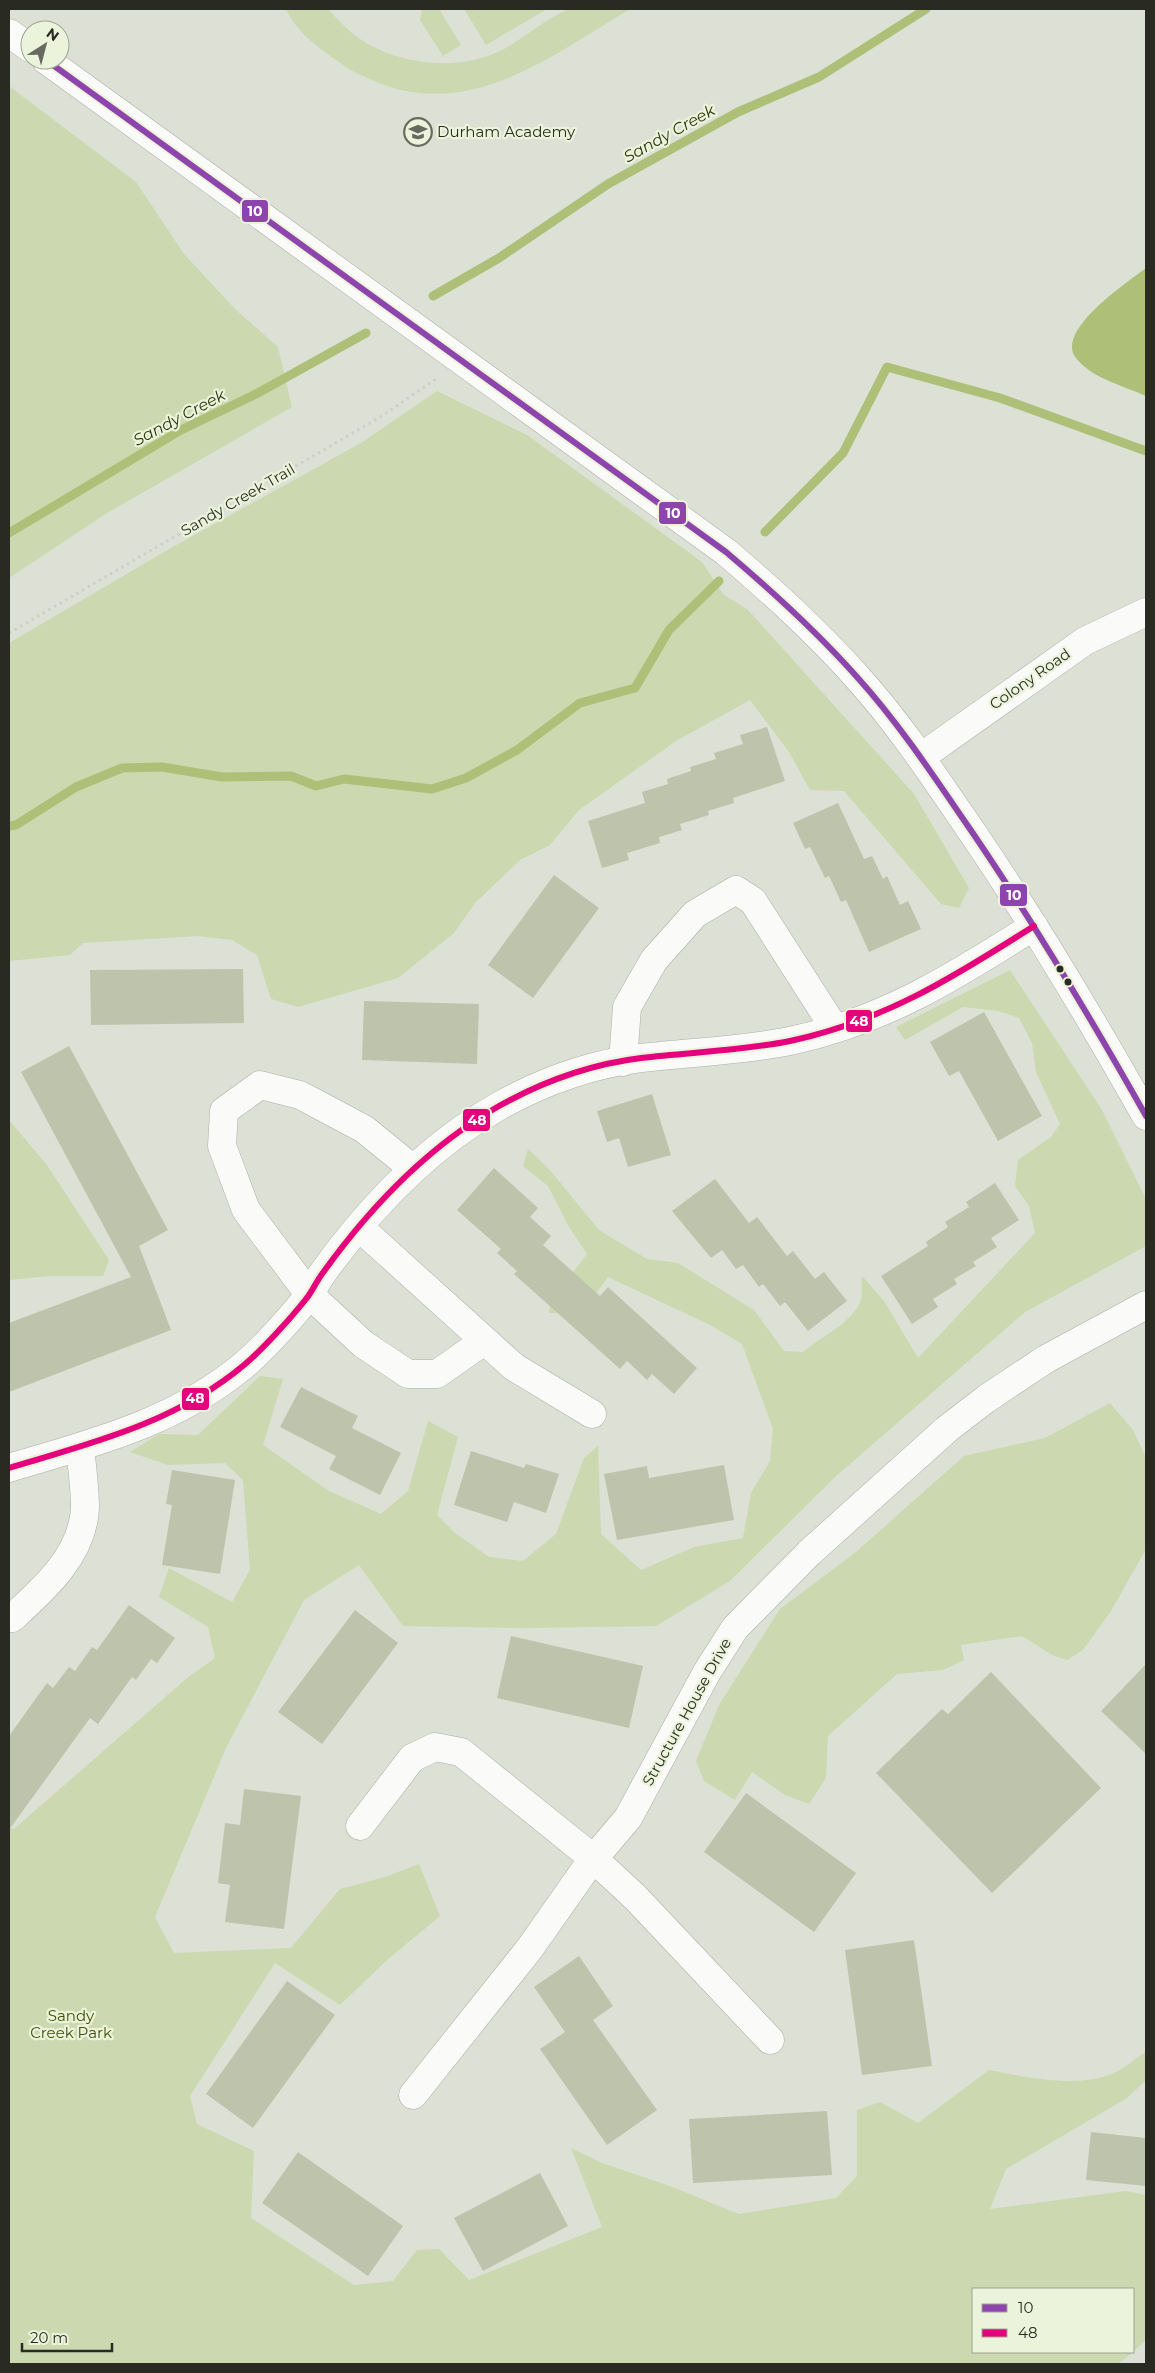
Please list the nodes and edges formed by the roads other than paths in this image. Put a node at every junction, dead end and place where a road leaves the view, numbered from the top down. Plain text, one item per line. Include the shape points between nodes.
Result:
1 (9, 33) edge
2 (20, 41) edge
3 (60, 70) edge
4 (1146, 612) edge
5 (921, 757) junction
6 (1034, 926) junction
7 (836, 1029) junction
8 (623, 1062) junction
9 (1146, 1116) edge
10 (412, 1168) junction
11 (359, 1227) junction
12 (309, 1294) junction
13 (1146, 1305) edge
14 (484, 1340) junction
15 (592, 1414) dead end
16 (80, 1447) junction
17 (9, 1468) edge
18 (9, 1618) edge
19 (360, 1826) dead end
20 (594, 1859) junction
21 (770, 2040) dead end
22 (413, 2095) dead end

1 - 2 street
3 - 5 street via 726,552 764,584 857,676
4 - 5 street, Colony Road via 1085,641
5 - 6 street
6 - 7 street via 913,998 858,1023
6 - 9 street
7 - 8 street via 735,1051
7 - 8 street via 753,901 736,890 695,914 654,960 627,1007
8 - 10 street via 550,1081 501,1105 472,1122
10 - 11 street
10 - 12 street via 364,1129 300,1095 260,1086 224,1111 222,1146 246,1210
11 - 12 street
11 - 14 street
12 - 14 street via 363,1344 408,1374 437,1374
12 - 16 street via 247,1363 214,1388 124,1434
13 - 20 street, Structure House Drive via 1046,1359 986,1399 947,1429 809,1553 735,1628 707,1672 628,1818
14 - 15 street via 514,1367
16 - 17 street
16 - 18 street via 85,1510 77,1539 48,1586
19 - 20 street via 412,1758 435,1747 461,1752
20 - 21 street via 635,1897
20 - 22 street, Structure House Drive via 530,1948

